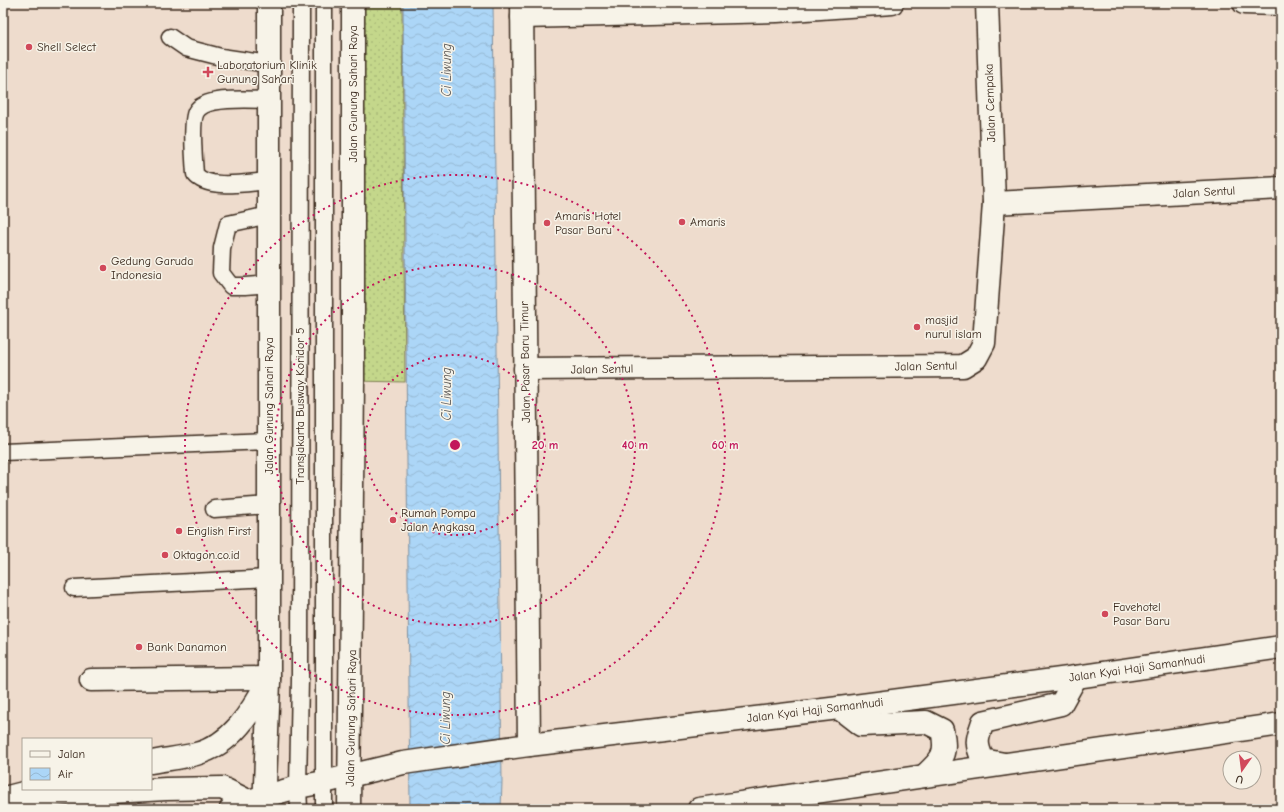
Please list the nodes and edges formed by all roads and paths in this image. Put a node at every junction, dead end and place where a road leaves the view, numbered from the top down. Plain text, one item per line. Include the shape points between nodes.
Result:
1 (269, 3) edge
2 (300, 3) edge
3 (324, 3) edge
4 (353, 3) edge
5 (892, 3) edge
6 (987, 3) edge
7 (1244, 3) edge
8 (1281, 4) edge
9 (522, 10) edge
10 (170, 37) dead end
11 (269, 64) junction
12 (270, 100) junction
13 (269, 181) junction
14 (1281, 188) edge
15 (994, 204) junction
16 (269, 215) junction
17 (269, 284) junction
18 (525, 369) junction
19 (269, 441) junction
20 (3, 452) edge
21 (268, 505) junction
22 (214, 509) dead end
23 (269, 578) junction
24 (74, 588) dead end
25 (1281, 647) edge
26 (1076, 676) junction
27 (269, 678) junction
28 (91, 680) dead end
29 (839, 708) junction
30 (1281, 724) edge
31 (529, 745) junction
32 (152, 762) edge
33 (1006, 764) junction
34 (351, 776) junction
35 (924, 776) junction
36 (324, 782) junction
37 (298, 787) junction
38 (35, 790) edge
39 (148, 790) edge
40 (152, 790) edge
41 (4, 798) edge
42 (252, 804) edge
43 (299, 809) edge
44 (324, 809) edge
45 (349, 809) edge
46 (699, 809) edge

1 - 11 main road, Jalan Gunung Sahari Raya
2 - 37 lane, Transjakarta Busway Koridor 5
3 - 36 lane, Transjakarta Busway Koridor 5
4 - 34 main road, Jalan Gunung Sahari Raya
5 - 9 main road via 778,11
6 - 15 main road, Jalan Cempaka
7 - 8 main road
9 - 18 main road, Jalan Pasar Baru Timur
10 - 11 lane via 186,48 221,57
11 - 12 main road, Jalan Gunung Sahari Raya
12 - 13 main road, Jalan Gunung Sahari Raya
12 - 13 lane via 218,100 200,107 194,122 197,176 209,182 223,184
13 - 16 main road, Jalan Gunung Sahari Raya
14 - 15 main road, Jalan Sentul
15 - 18 main road, Jalan Sentul via 984,343 976,358 963,366
16 - 17 main road, Jalan Gunung Sahari Raya
16 - 17 lane via 228,224 222,248 221,273 231,286
17 - 19 main road, Jalan Gunung Sahari Raya
18 - 31 main road, Jalan Pasar Baru Timur
19 - 20 lane
19 - 21 main road, Jalan Gunung Sahari Raya
21 - 22 lane
21 - 23 main road, Jalan Gunung Sahari Raya
23 - 24 lane
23 - 27 main road, Jalan Gunung Sahari Raya
25 - 26 main road, Jalan Kyai Haji Samanhudi
26 - 29 main road, Jalan Kyai Haji Samanhudi
26 - 33 main road via 1061,704 983,722 977,748 982,760
27 - 28 main road
27 - 32 main road via 241,724 217,746 198,754
27 - 42 main road, Jalan Gunung Sahari Raya
29 - 31 main road, Jalan Kyai Haji Samanhudi
29 - 35 main road via 861,725 926,722 942,730 945,743 940,760
30 - 33 main road
31 - 34 main road, Jalan Kyai Haji Samanhudi via 408,762
33 - 35 main road
34 - 36 main road, Jalan Kyai Haji Samanhudi
34 - 45 main road, Jalan Gunung Sahari Raya
35 - 46 main road
36 - 37 main road, Jalan Kyai Haji Samanhudi
36 - 44 lane, Transjakarta Busway Koridor 5
37 - 42 main road, Jalan Kyai Haji Samanhudi
37 - 43 lane, Transjakarta Busway Koridor 5
38 - 41 main road
39 - 41 main road
40 - 42 main road via 222,788

